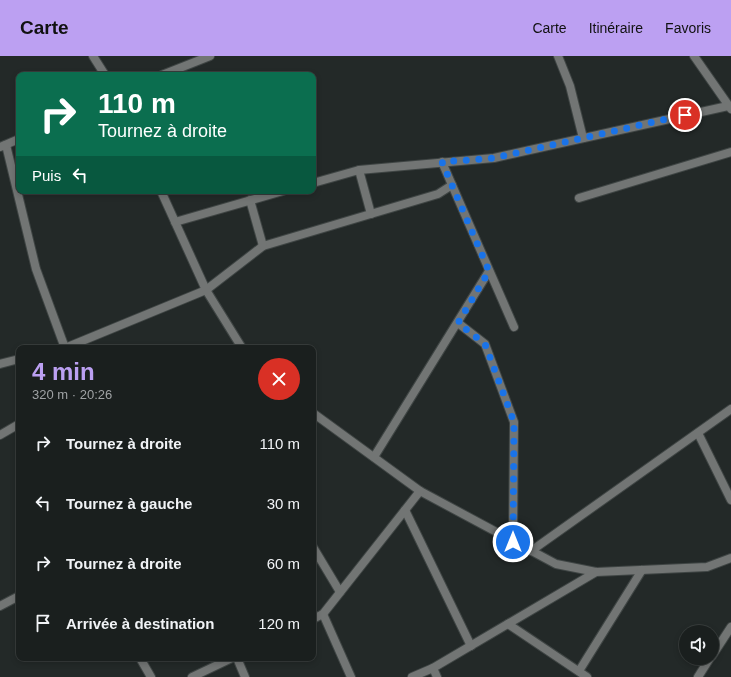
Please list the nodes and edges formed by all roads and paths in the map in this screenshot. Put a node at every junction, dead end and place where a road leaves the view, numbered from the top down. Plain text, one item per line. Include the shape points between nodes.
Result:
1 (93, 56) edge
2 (210, 56) edge
3 (558, 56) edge
4 (694, 56) edge
5 (103, 72) edge
6 (170, 72) edge
7 (730, 107) edge
8 (583, 138) junction
9 (16, 140) edge
10 (3, 146) edge
11 (731, 152) edge
12 (442, 162) junction
13 (359, 170) junction
14 (316, 182) edge
15 (452, 185) junction
16 (162, 194) edge
17 (272, 194) edge
18 (579, 198) dead end
19 (250, 200) junction
20 (370, 214) junction
21 (175, 222) junction
22 (263, 246) junction
23 (489, 271) junction
24 (206, 290) junction
25 (458, 323) junction
26 (514, 328) dead end
27 (67, 345) edge
28 (73, 345) edge
29 (240, 345) edge
30 (16, 360) edge
31 (0, 364) edge
32 (731, 409) edge
33 (316, 415) edge
34 (16, 426) edge
35 (698, 433) junction
36 (0, 435) edge
37 (374, 457) junction
38 (420, 491) junction
39 (731, 500) edge
40 (405, 510) junction
41 (513, 542) junction
42 (531, 551) junction
43 (316, 552) edge
44 (731, 558) edge
45 (642, 570) junction
46 (596, 572) junction
47 (340, 592) junction
48 (16, 598) edge
49 (0, 606) edge
50 (323, 614) junction
51 (316, 618) edge
52 (508, 624) junction
53 (731, 627) edge
54 (719, 645) edge
55 (471, 646) junction
56 (142, 661) edge
57 (226, 661) edge
58 (238, 661) edge
59 (706, 665) edge
60 (433, 668) junction
61 (579, 671) junction
62 (151, 677) edge
63 (192, 677) edge
64 (245, 677) edge
65 (351, 677) edge
66 (412, 677) edge
67 (437, 677) edge
68 (587, 677) edge
69 (698, 677) edge

1 - 5 street
2 - 6 street
3 - 8 street via 570,86
4 - 7 street
7 - 8 street
8 - 12 street via 494,158
9 - 10 street
10 - 27 street via 36,269
11 - 18 street
12 - 13 street
12 - 15 street
13 - 14 street
13 - 20 street
15 - 20 street via 438,194
15 - 23 street
16 - 21 street
17 - 19 street
19 - 21 street
19 - 22 street
20 - 22 street
21 - 24 street
22 - 24 street
23 - 25 street
23 - 26 street
24 - 28 street
24 - 29 street
25 - 37 street
25 - 41 street via 485,344 514,422
30 - 31 street
32 - 35 street
33 - 37 street
34 - 36 street
35 - 39 street
35 - 42 street
37 - 38 street
38 - 40 street
38 - 41 street
40 - 47 street
40 - 55 street
41 - 42 street
42 - 46 street via 556,564
43 - 47 street
44 - 45 street via 707,567
45 - 46 street
45 - 61 street
46 - 52 street
47 - 50 street
48 - 49 street
50 - 51 street
50 - 65 street
52 - 55 street
52 - 61 street
53 - 54 street
55 - 60 street
56 - 62 street
57 - 63 street
58 - 64 street
59 - 69 street
60 - 66 street
60 - 67 street
61 - 68 street

